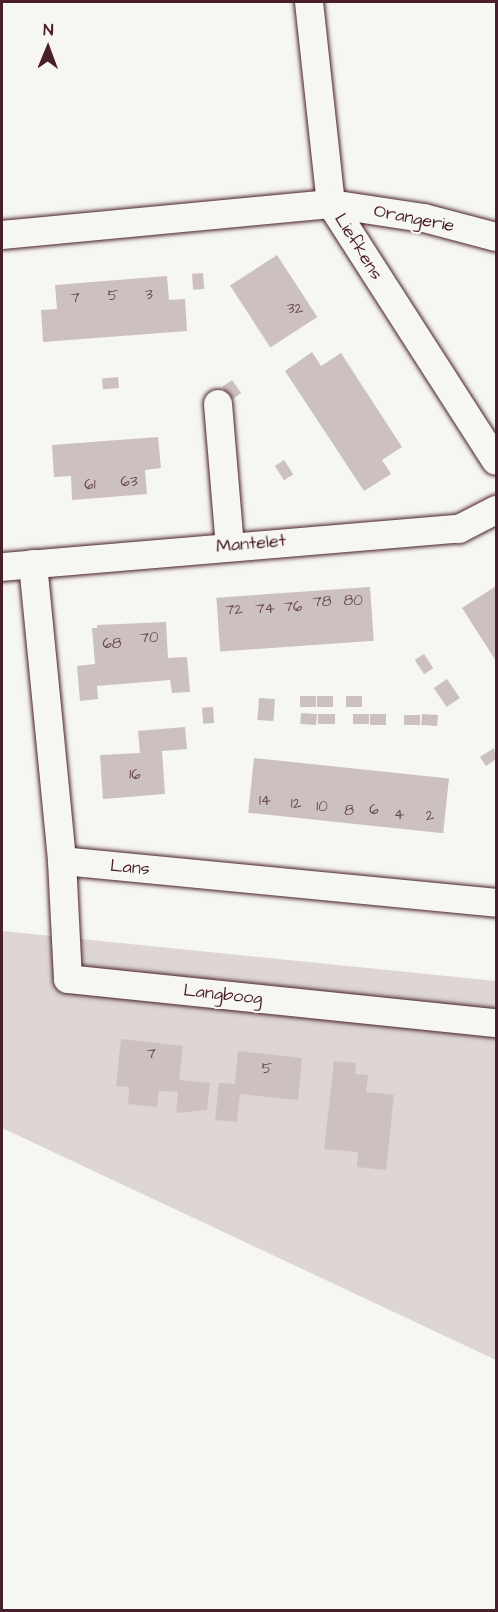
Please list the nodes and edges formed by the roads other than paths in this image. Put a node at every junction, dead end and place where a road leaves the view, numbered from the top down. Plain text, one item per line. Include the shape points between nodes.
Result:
1 (309, 2) edge
2 (331, 204) junction
3 (2, 235) edge
4 (496, 237) edge
5 (218, 404) dead end
6 (496, 461) edge
7 (496, 510) edge
8 (230, 546) junction
9 (33, 564) junction
10 (2, 567) edge
11 (62, 861) junction
12 (496, 903) edge
13 (496, 1023) edge

1 - 2 street, Liefkens
2 - 3 street
2 - 4 street, Orangerie via 424,218
2 - 6 street, Liefkens
5 - 8 street
7 - 8 street, Mantelet via 459,529
8 - 9 street, Mantelet
9 - 10 street, Mantelet
9 - 11 street
11 - 12 street, Lans
11 - 13 street, Langboog via 68,980

